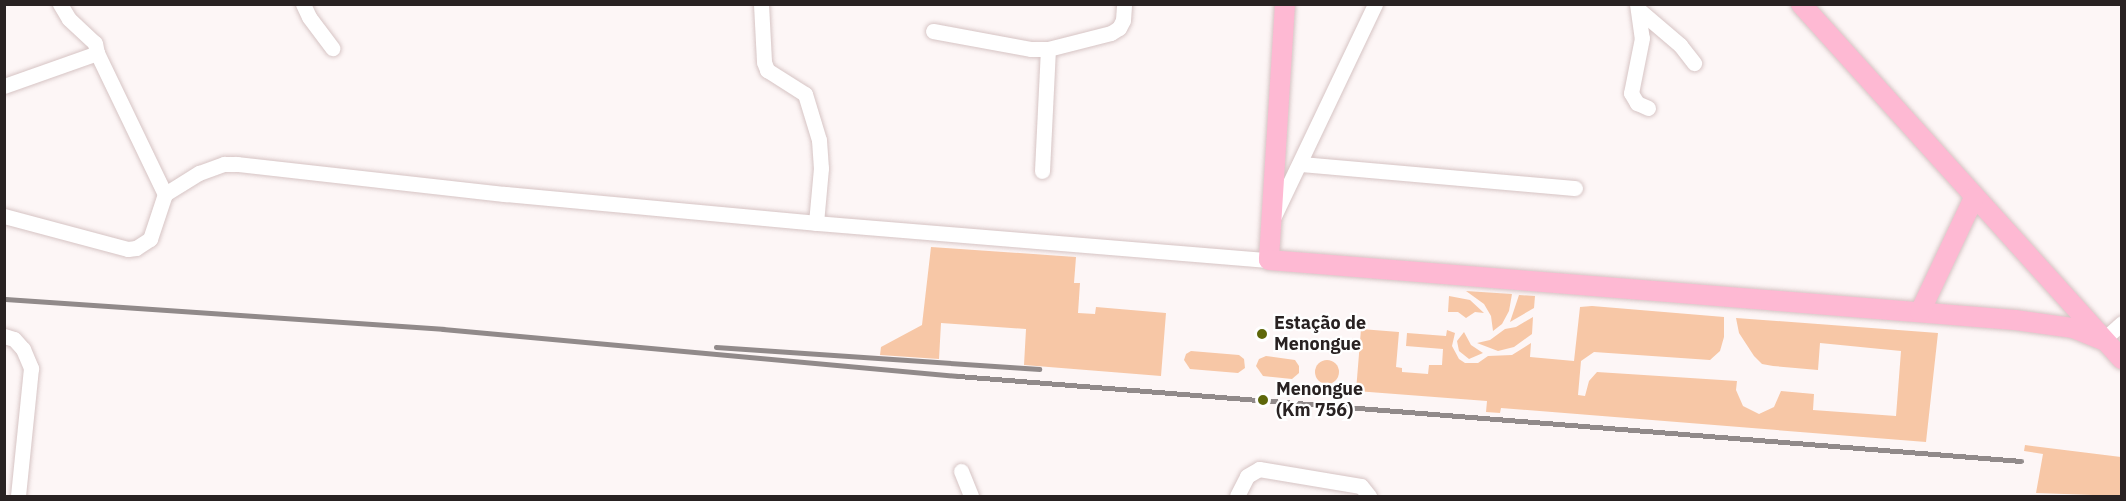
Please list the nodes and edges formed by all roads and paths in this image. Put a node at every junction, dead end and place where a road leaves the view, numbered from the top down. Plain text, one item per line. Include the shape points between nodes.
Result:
1 (60, 4) edge
2 (303, 4) edge
3 (761, 4) edge
4 (1124, 4) edge
5 (1285, 4) edge
6 (1375, 4) edge
7 (1801, 4) edge
8 (1638, 7) edge
9 (933, 31) dead end
10 (332, 48) dead end
11 (1048, 49) junction
12 (97, 53) junction
13 (1694, 63) dead end
14 (4, 86) edge
15 (1648, 108) dead end
16 (1300, 164) junction
17 (1042, 171) dead end
18 (1575, 188) dead end
19 (165, 194) junction
20 (1974, 198) junction
21 (4, 216) edge
22 (1272, 220) junction
23 (816, 223) junction
24 (1269, 260) junction
25 (1920, 312) junction
26 (2121, 323) edge
27 (4, 336) edge
28 (2103, 340) junction
29 (2121, 359) edge
30 (961, 471) dead end
31 (18, 496) edge
32 (971, 496) edge
33 (1237, 496) edge
34 (1369, 496) edge

1 - 12 street via 69,19 95,43
2 - 10 street
3 - 23 street via 767,70 805,94 819,140 821,168
4 - 11 street via 1119,28 1111,33
5 - 22 main road
6 - 16 street
7 - 20 main road
8 - 13 street
8 - 15 street via 1641,38 1631,93 1637,103
9 - 11 street via 1031,50
11 - 17 street
12 - 14 street
12 - 19 street
16 - 18 street
16 - 22 street
19 - 21 street via 150,239 136,248
19 - 23 street via 199,173 237,164
20 - 25 main road
20 - 28 main road
22 - 24 main road
23 - 24 street
24 - 25 main road
25 - 28 main road via 2073,328
26 - 28 street
27 - 31 street via 23,349 31,368
28 - 29 main road
30 - 32 street
33 - 34 street via 1246,476 1259,469 1361,486

